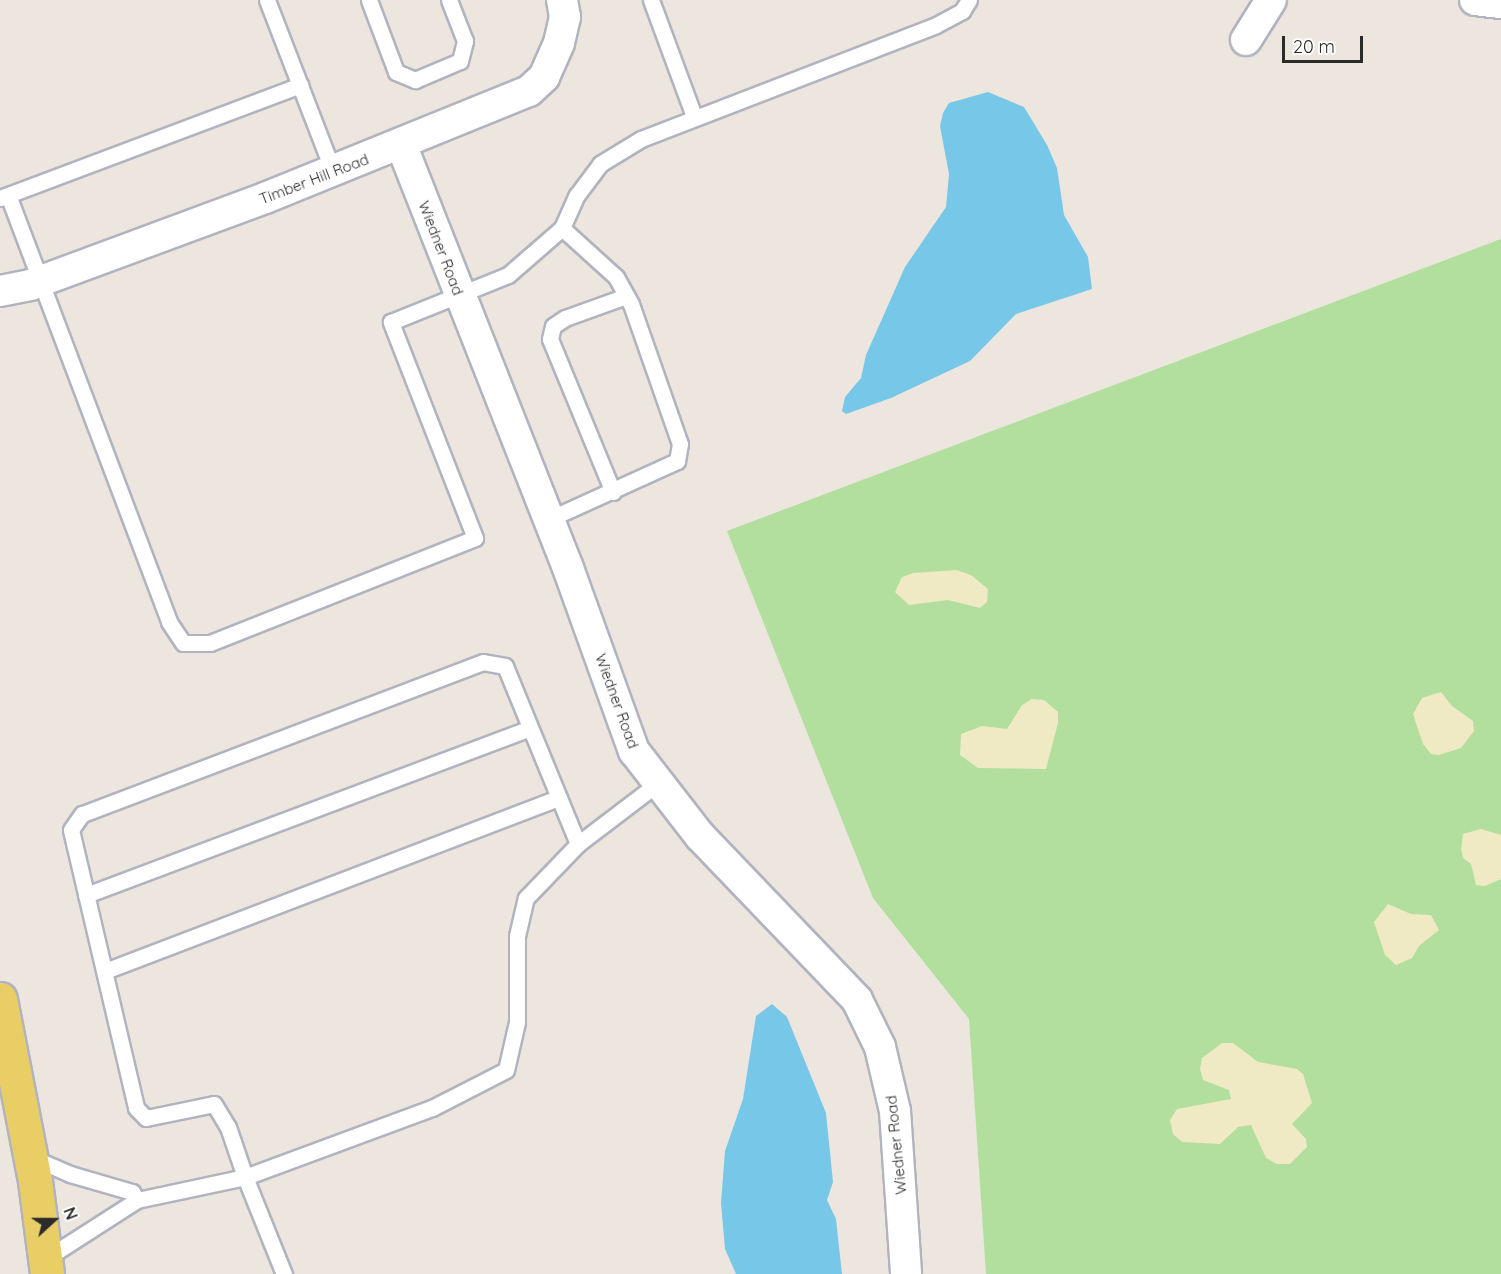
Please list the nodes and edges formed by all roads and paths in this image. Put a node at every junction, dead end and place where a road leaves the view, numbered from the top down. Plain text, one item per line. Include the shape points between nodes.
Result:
1 (267, 0) edge
2 (369, 0) edge
3 (449, 0) edge
4 (561, 0) edge
5 (651, 0) edge
6 (969, 0) edge
7 (1271, 0) edge
8 (1474, 0) edge
9 (1501, 3) edge
10 (1246, 40) dead end
11 (300, 85) junction
12 (694, 116) junction
13 (401, 144) junction
14 (333, 171) junction
15 (4, 197) edge
16 (562, 228) junction
17 (39, 282) junction
18 (0, 291) edge
19 (460, 296) junction
20 (626, 296) junction
21 (613, 492) junction
22 (547, 520) junction
23 (530, 728) junction
24 (658, 783) junction
25 (559, 798) junction
26 (578, 844) junction
27 (86, 895) junction
28 (105, 971) junction
29 (0, 999) edge
30 (31, 1157) junction
31 (245, 1177) junction
32 (137, 1200) junction
33 (46, 1267) edge
34 (284, 1274) edge
35 (906, 1274) edge

1 - 11 lane
2 - 3 lane via 396,72 415,80 460,62 465,41
4 - 13 street, Timber Hill Road via 565,17 544,77 528,91
5 - 12 lane
6 - 12 lane via 962,11 936,25
7 - 10 street
8 - 9 street
11 - 14 lane
11 - 15 lane
12 - 16 lane via 641,139 600,164 577,195
13 - 14 street, Timber Hill Road
13 - 19 street, Wiedner Road
14 - 17 street, Timber Hill Road
15 - 17 lane
16 - 19 lane via 508,275
16 - 20 lane via 609,269
17 - 18 street, Timber Hill Road
17 - 19 lane via 169,622 183,643 210,644 475,538 391,322
19 - 22 street, Wiedner Road
20 - 21 lane via 680,444 677,461
20 - 21 lane via 565,318 553,326 550,339
21 - 22 lane
22 - 24 street, Wiedner Road via 634,751
23 - 25 lane
23 - 27 lane
23 - 27 lane via 505,666 483,662 82,814 71,830
24 - 26 lane
24 - 35 street, Wiedner Road via 700,836 825,963 862,1009 880,1047 896,1112
25 - 26 lane
25 - 28 lane
26 - 31 lane via 526,898 517,936 518,1022 506,1070 432,1108
27 - 28 lane
28 - 31 lane via 135,1108 146,1118 214,1104 228,1127
29 - 30 main road
30 - 32 lane via 70,1174 132,1192
30 - 33 main road
31 - 32 lane
31 - 34 lane
32 - 33 lane

